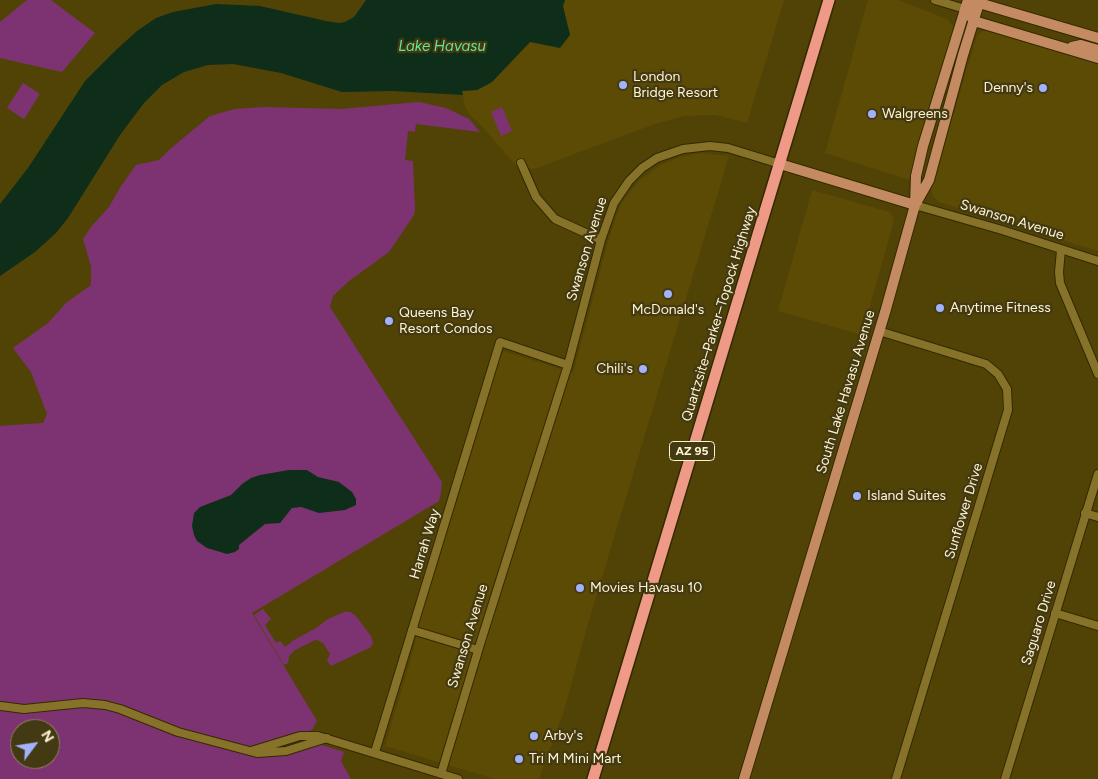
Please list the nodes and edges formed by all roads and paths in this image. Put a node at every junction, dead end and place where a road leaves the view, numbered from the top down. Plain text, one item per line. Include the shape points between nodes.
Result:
1 (829, 0) edge
2 (935, 0) edge
3 (966, 5) edge
4 (977, 9) edge
5 (1098, 38) edge
6 (1066, 48) junction
7 (1098, 50) edge
8 (1098, 58) edge
9 (521, 162) dead end
10 (780, 164) junction
11 (915, 205) junction
12 (601, 240) junction
13 (1061, 250) junction
14 (1098, 261) edge
15 (879, 331) junction
16 (568, 365) junction
17 (1098, 374) edge
18 (1098, 474) edge
19 (1085, 513) junction
20 (1098, 517) edge
21 (1055, 613) junction
22 (1098, 626) edge
23 (412, 630) junction
24 (478, 650) junction
25 (1, 706) edge
26 (375, 752) junction
27 (441, 774) junction
28 (458, 779) edge
29 (593, 779) edge
30 (744, 779) edge
31 (896, 779) edge
32 (1005, 779) edge

1 - 10 highway, Quartzsite–Parker–Topock Highway / AZ 95
2 - 3 street
3 - 4 main road
3 - 4 main road
3 - 11 main road via 916,176
4 - 5 main road
4 - 6 main road
4 - 11 main road, South Lake Havasu Avenue via 929,180
6 - 7 main road via 1081,45
6 - 8 main road
9 - 12 street via 536,197 555,219
10 - 11 main road, Swanson Avenue
10 - 12 street, Swanson Avenue via 719,147 692,147 666,154 642,168 623,188 610,212
10 - 29 highway, Quartzsite–Parker–Topock Highway / AZ 95
11 - 13 street, Swanson Avenue
11 - 15 main road, South Lake Havasu Avenue
12 - 16 street, Swanson Avenue
13 - 14 street, Swanson Avenue
13 - 17 street via 1060,283
15 - 30 main road, South Lake Havasu Avenue
15 - 31 street, Sunflower Drive via 986,364 998,374 1007,389 1008,410
16 - 23 street, Harrah Way via 500,342
16 - 24 street, Swanson Avenue
18 - 19 street, Saguaro Drive
19 - 20 street
19 - 21 street, Saguaro Drive
21 - 22 street
21 - 32 street, Saguaro Drive
23 - 24 street
23 - 26 street, Harrah Way
24 - 27 street, Swanson Avenue
25 - 26 street via 24,709 83,703 105,705 178,732 265,754 286,752 326,738
26 - 27 street
27 - 28 street

